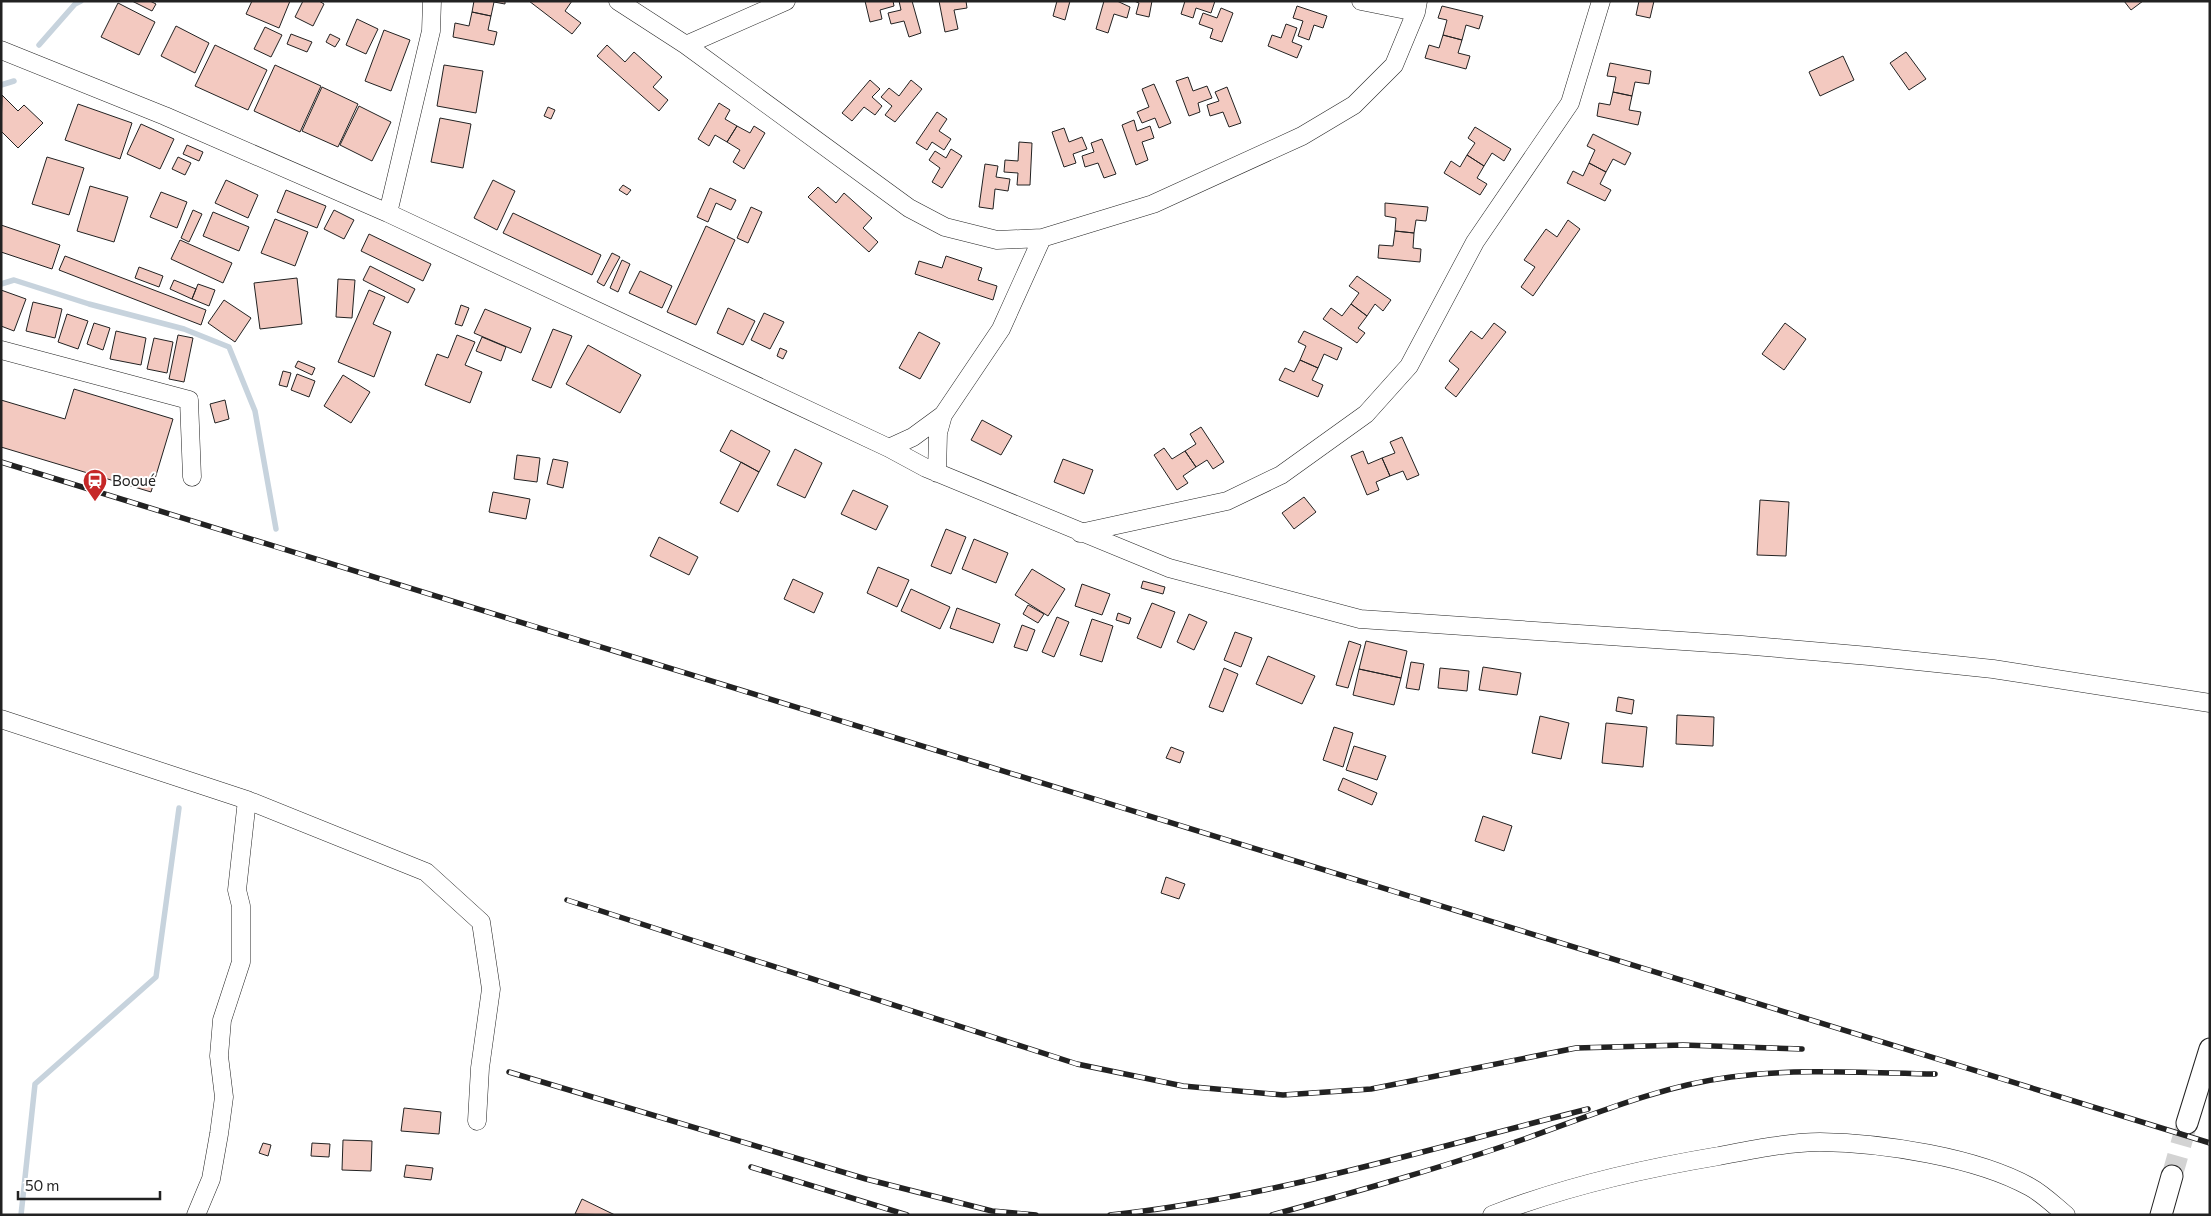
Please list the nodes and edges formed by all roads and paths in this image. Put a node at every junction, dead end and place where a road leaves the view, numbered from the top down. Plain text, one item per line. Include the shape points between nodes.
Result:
1 (432, 1) edge
2 (618, 1) edge
3 (786, 1) edge
4 (1361, 1) edge
5 (1601, 1) edge
6 (1417, 7) edge
7 (686, 45) junction
8 (1, 50) edge
9 (388, 213) junction
10 (1042, 238) junction
11 (1, 350) edge
12 (943, 415) junction
13 (889, 448) junction
14 (937, 473) junction
15 (192, 476) dead end
16 (1080, 533) junction
17 (2210, 703) edge
18 (1, 719) edge
19 (247, 800) junction
20 (2210, 1049) edge
21 (477, 1121) dead end
22 (2187, 1123) tunnel mouth
23 (2172, 1176) tunnel mouth
24 (196, 1215) edge
25 (1492, 1215) edge
26 (2066, 1215) edge
27 (2161, 1215) edge

1 - 9 street via 431,31
2 - 7 street
3 - 7 street
4 - 6 street
5 - 16 street via 1570,103 1475,242 1409,366 1366,414 1281,474 1227,501
6 - 10 street via 1394,65 1354,105 1302,136 1153,204
7 - 10 street via 909,208 945,227 996,240
8 - 9 street via 165,116
9 - 13 street
10 - 12 street via 1002,329
11 - 15 street via 189,400
12 - 13 street via 913,437
12 - 14 street via 938,434
13 - 14 street
14 - 16 street
16 - 17 street via 1169,568 1360,619 1869,656 1993,669
18 - 19 street
19 - 21 street via 426,872 481,922 491,989 480,1068
19 - 24 street via 237,890 242,914 241,962 222,1020 219,1056 224,1097 220,1134 211,1179
20 - 22 street
23 - 27 street
25 - 26 street via 1584,1184 1655,1168 1820,1142 1917,1151 1979,1166 2031,1187

